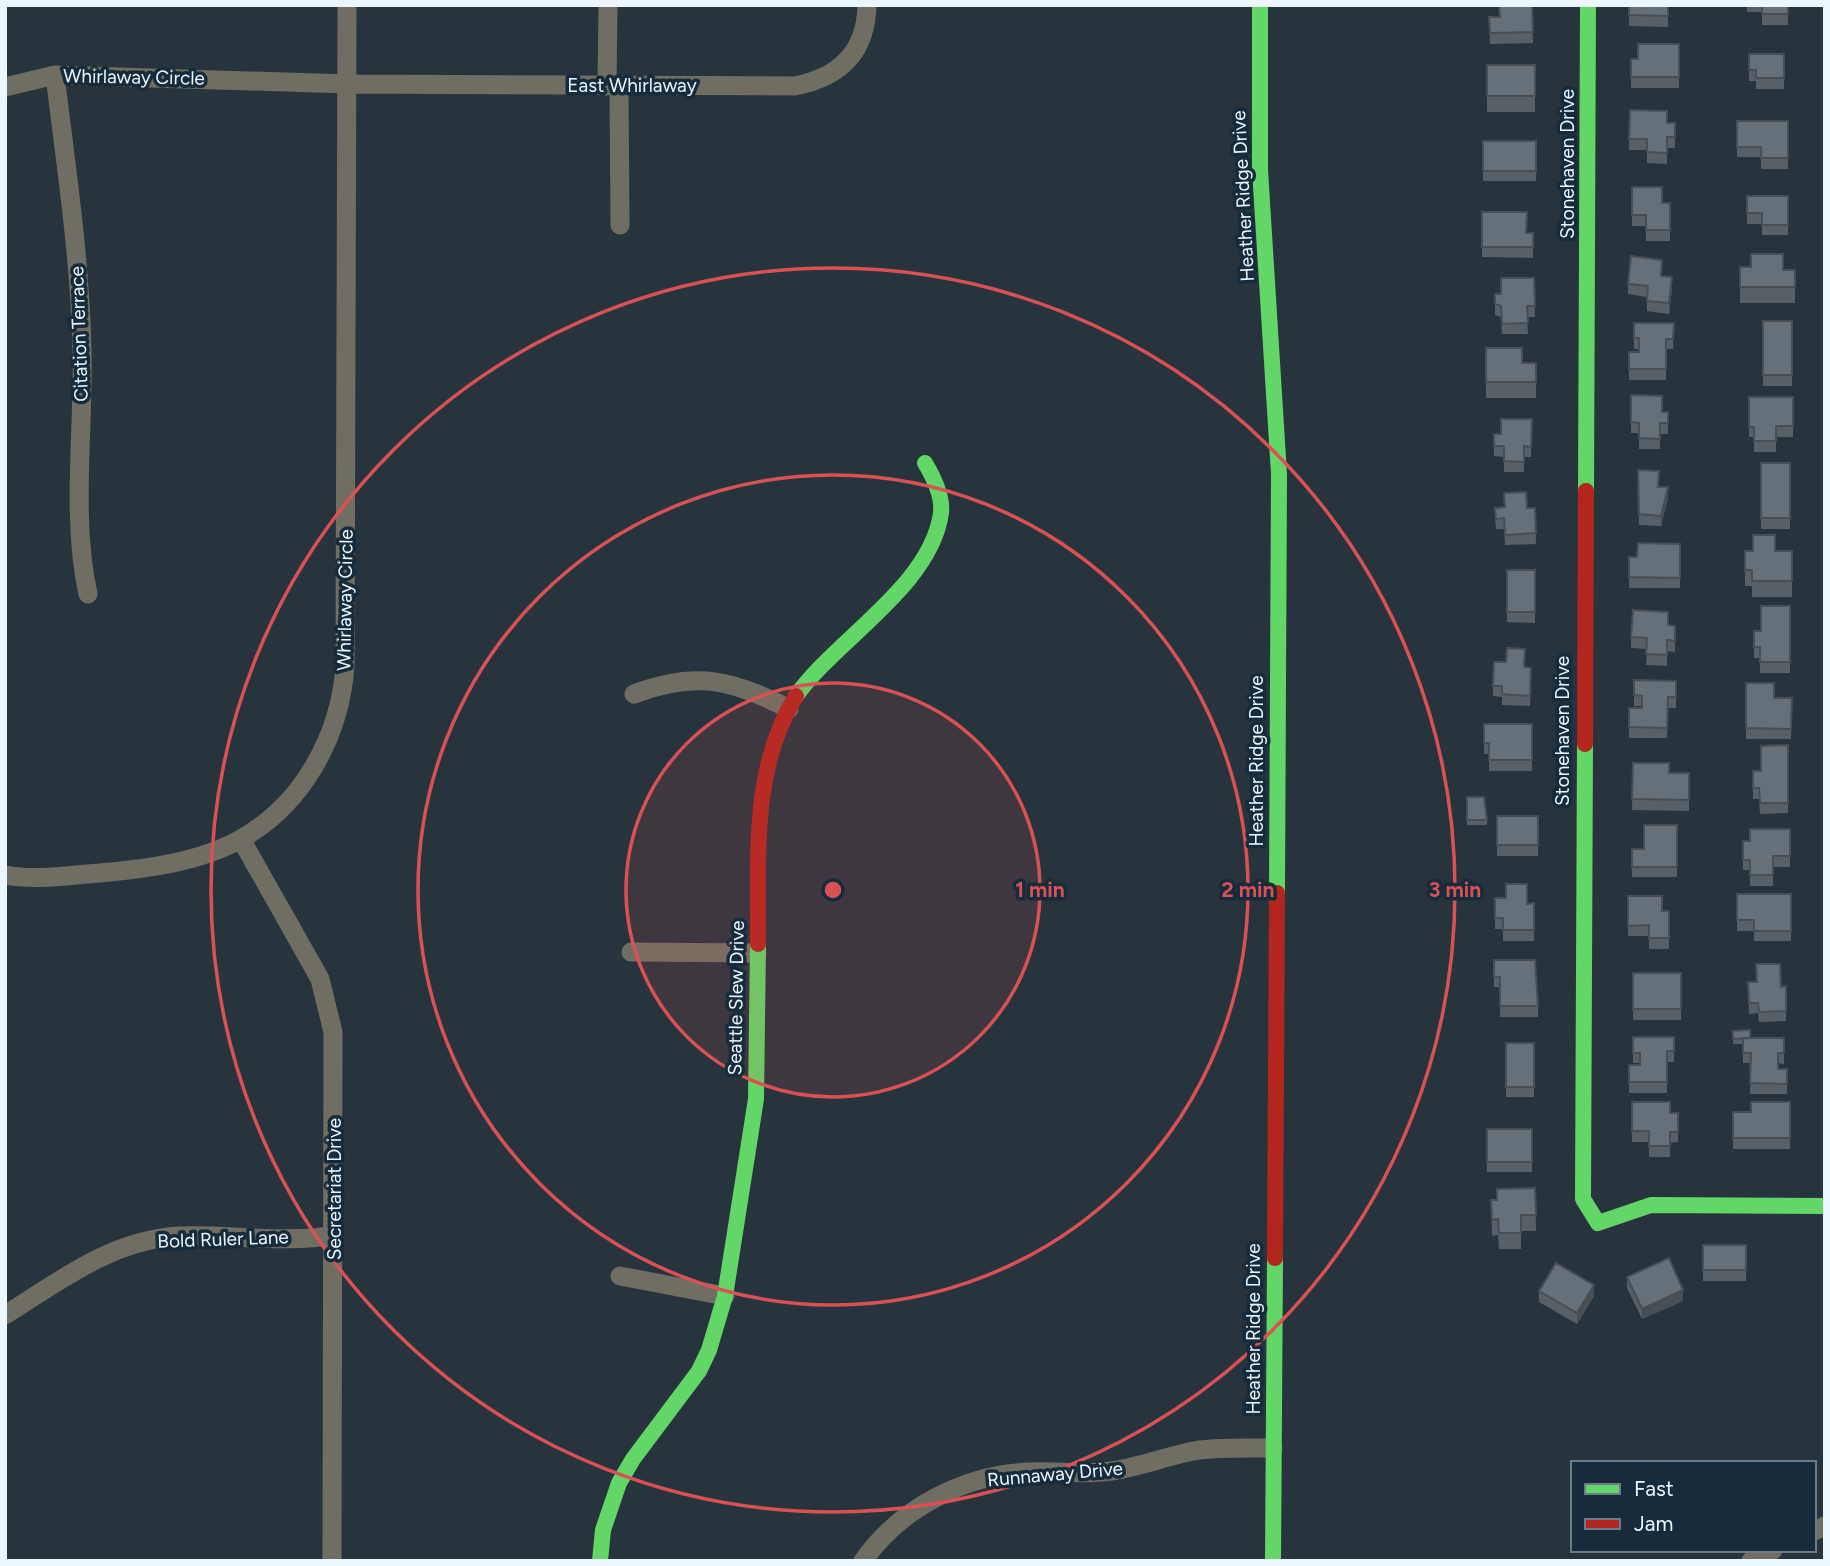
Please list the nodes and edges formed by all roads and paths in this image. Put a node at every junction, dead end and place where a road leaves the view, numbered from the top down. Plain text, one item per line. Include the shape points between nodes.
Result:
1 (347, 5) edge
2 (608, 5) edge
3 (867, 5) edge
4 (1260, 5) edge
5 (1588, 5) edge
6 (55, 75) junction
7 (348, 83) junction
8 (613, 86) junction
9 (5, 87) edge
10 (620, 226) dead end
11 (925, 463) dead end
12 (88, 594) dead end
13 (634, 694) dead end
14 (789, 709) junction
15 (241, 839) junction
16 (5, 875) edge
17 (631, 952) dead end
18 (757, 953) junction
19 (1825, 1206) edge
20 (334, 1235) junction
21 (620, 1276) dead end
22 (725, 1296) junction
23 (5, 1315) edge
24 (1273, 1448) junction
25 (1769, 1552) edge
26 (332, 1561) edge
27 (600, 1561) edge
28 (863, 1561) edge
29 (1273, 1561) edge
30 (1751, 1561) edge

1 - 7 street, Whirlaway Circle
2 - 8 street
3 - 8 street, East Whirlaway via 855,53 832,74 812,82 795,86
4 - 24 street, Heather Ridge Drive via 1260,170 1279,474
5 - 19 street, Stonehaven Drive via 1583,1199 1598,1223 1651,1205
6 - 7 street, Whirlaway Circle
6 - 9 street, Whirlaway Circle
6 - 12 street, Citation Terrace via 82,313 81,550
7 - 8 street, East Whirlaway
7 - 15 street, Whirlaway Circle via 343,684 328,741 303,784 277,812
8 - 10 street
11 - 14 street, Seattle Slew Drive via 940,497 934,537 885,604 806,682
13 - 14 street via 681,680 702,679 743,687
14 - 18 street, Seattle Slew Drive via 763,775
15 - 16 street, Whirlaway Circle via 140,869 44,877
15 - 20 street, Secretariat Drive via 309,958 330,1014 335,1052
17 - 18 street
18 - 22 street, Seattle Slew Drive via 756,1099
20 - 23 street, Bold Ruler Lane via 149,1240 86,1262
20 - 26 street, Secretariat Drive
21 - 22 street
22 - 27 street, Seattle Slew Drive via 699,1371 619,1483 603,1530
24 - 28 street, Runnaway Drive via 1207,1449 1107,1472 1028,1472 970,1483 911,1513
24 - 29 street, Heather Ridge Drive
25 - 30 street

